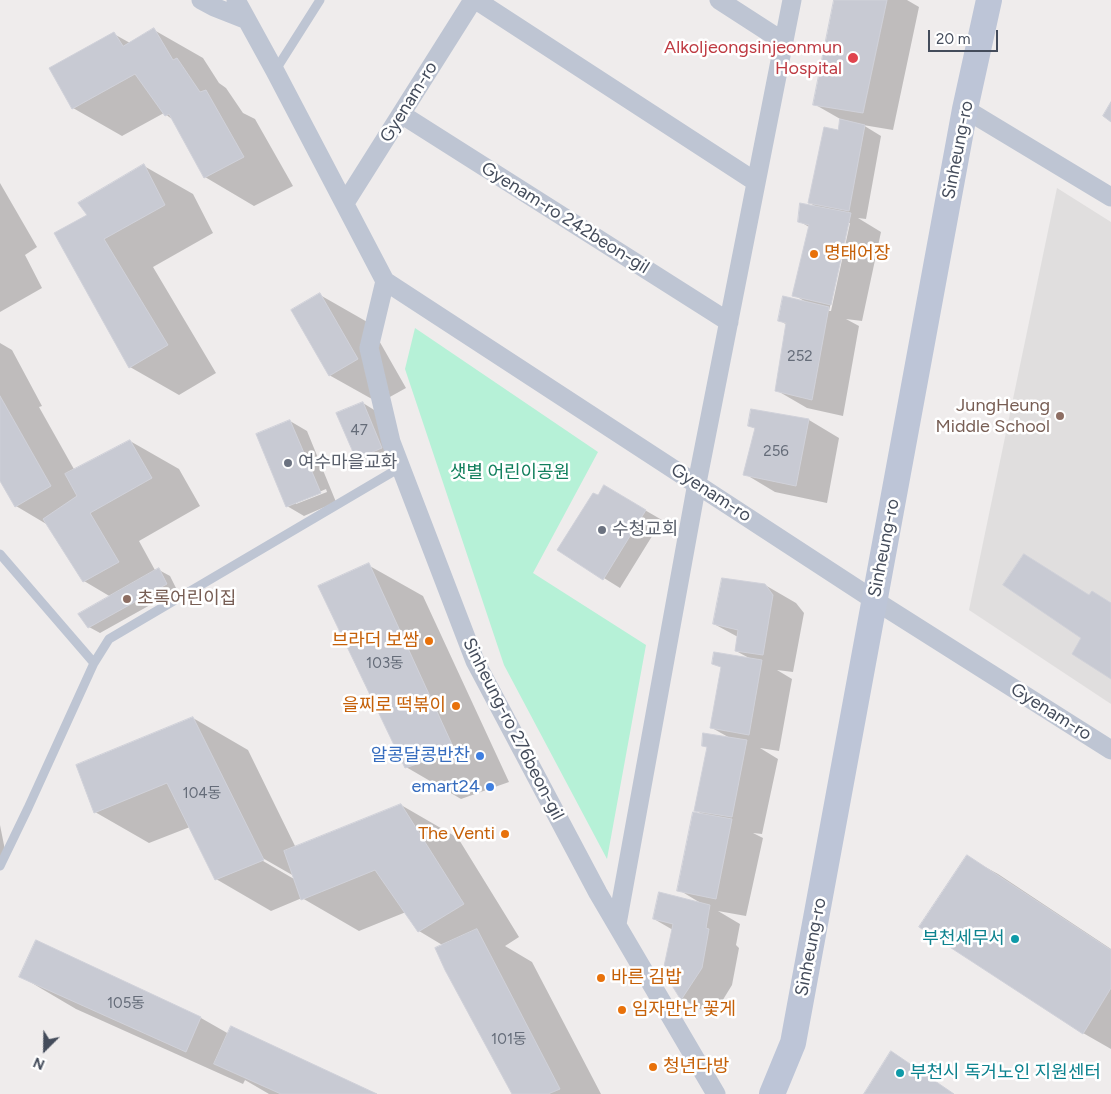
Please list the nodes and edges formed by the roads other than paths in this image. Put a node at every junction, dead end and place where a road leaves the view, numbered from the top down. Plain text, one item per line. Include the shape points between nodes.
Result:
1 (201, 0) edge
2 (236, 0) edge
3 (320, 0) edge
4 (474, 0) edge
5 (719, 0) edge
6 (792, 0) edge
7 (989, 0) edge
8 (247, 20) junction
9 (784, 42) junction
10 (275, 71) junction
11 (965, 109) junction
12 (401, 114) junction
13 (756, 182) junction
14 (1111, 197) edge
15 (345, 203) junction
16 (385, 281) junction
17 (729, 322) junction
18 (401, 467) junction
19 (697, 483) junction
20 (0, 554) edge
21 (874, 600) junction
22 (94, 663) junction
23 (1111, 750) edge
24 (0, 866) edge
25 (617, 924) junction
26 (716, 1094) edge
27 (772, 1094) edge

1 - 8 street
2 - 8 street, Gyenam-ro
3 - 10 lane
4 - 12 street, Gyenam-ro
4 - 13 street
5 - 9 street
6 - 9 street
7 - 11 street, Sinheung-ro
8 - 10 street, Gyenam-ro
9 - 13 street
10 - 15 street, Gyenam-ro
11 - 14 street
11 - 21 street, Sinheung-ro
12 - 15 street, Gyenam-ro
12 - 17 street, Gyenam-ro 242beon-gil
13 - 17 street
15 - 16 street, Gyenam-ro
16 - 18 street, Sinheung-ro 276beon-gil via 369,348 391,442
16 - 19 street, Gyenam-ro
17 - 19 street
18 - 22 lane via 109,639
18 - 25 street, Sinheung-ro 276beon-gil via 475,661
19 - 21 street, Gyenam-ro
19 - 25 street
20 - 22 lane
21 - 23 street, Gyenam-ro
21 - 27 street, Sinheung-ro via 793,1043
22 - 24 lane
25 - 26 street, Sinheung-ro 276beon-gil

